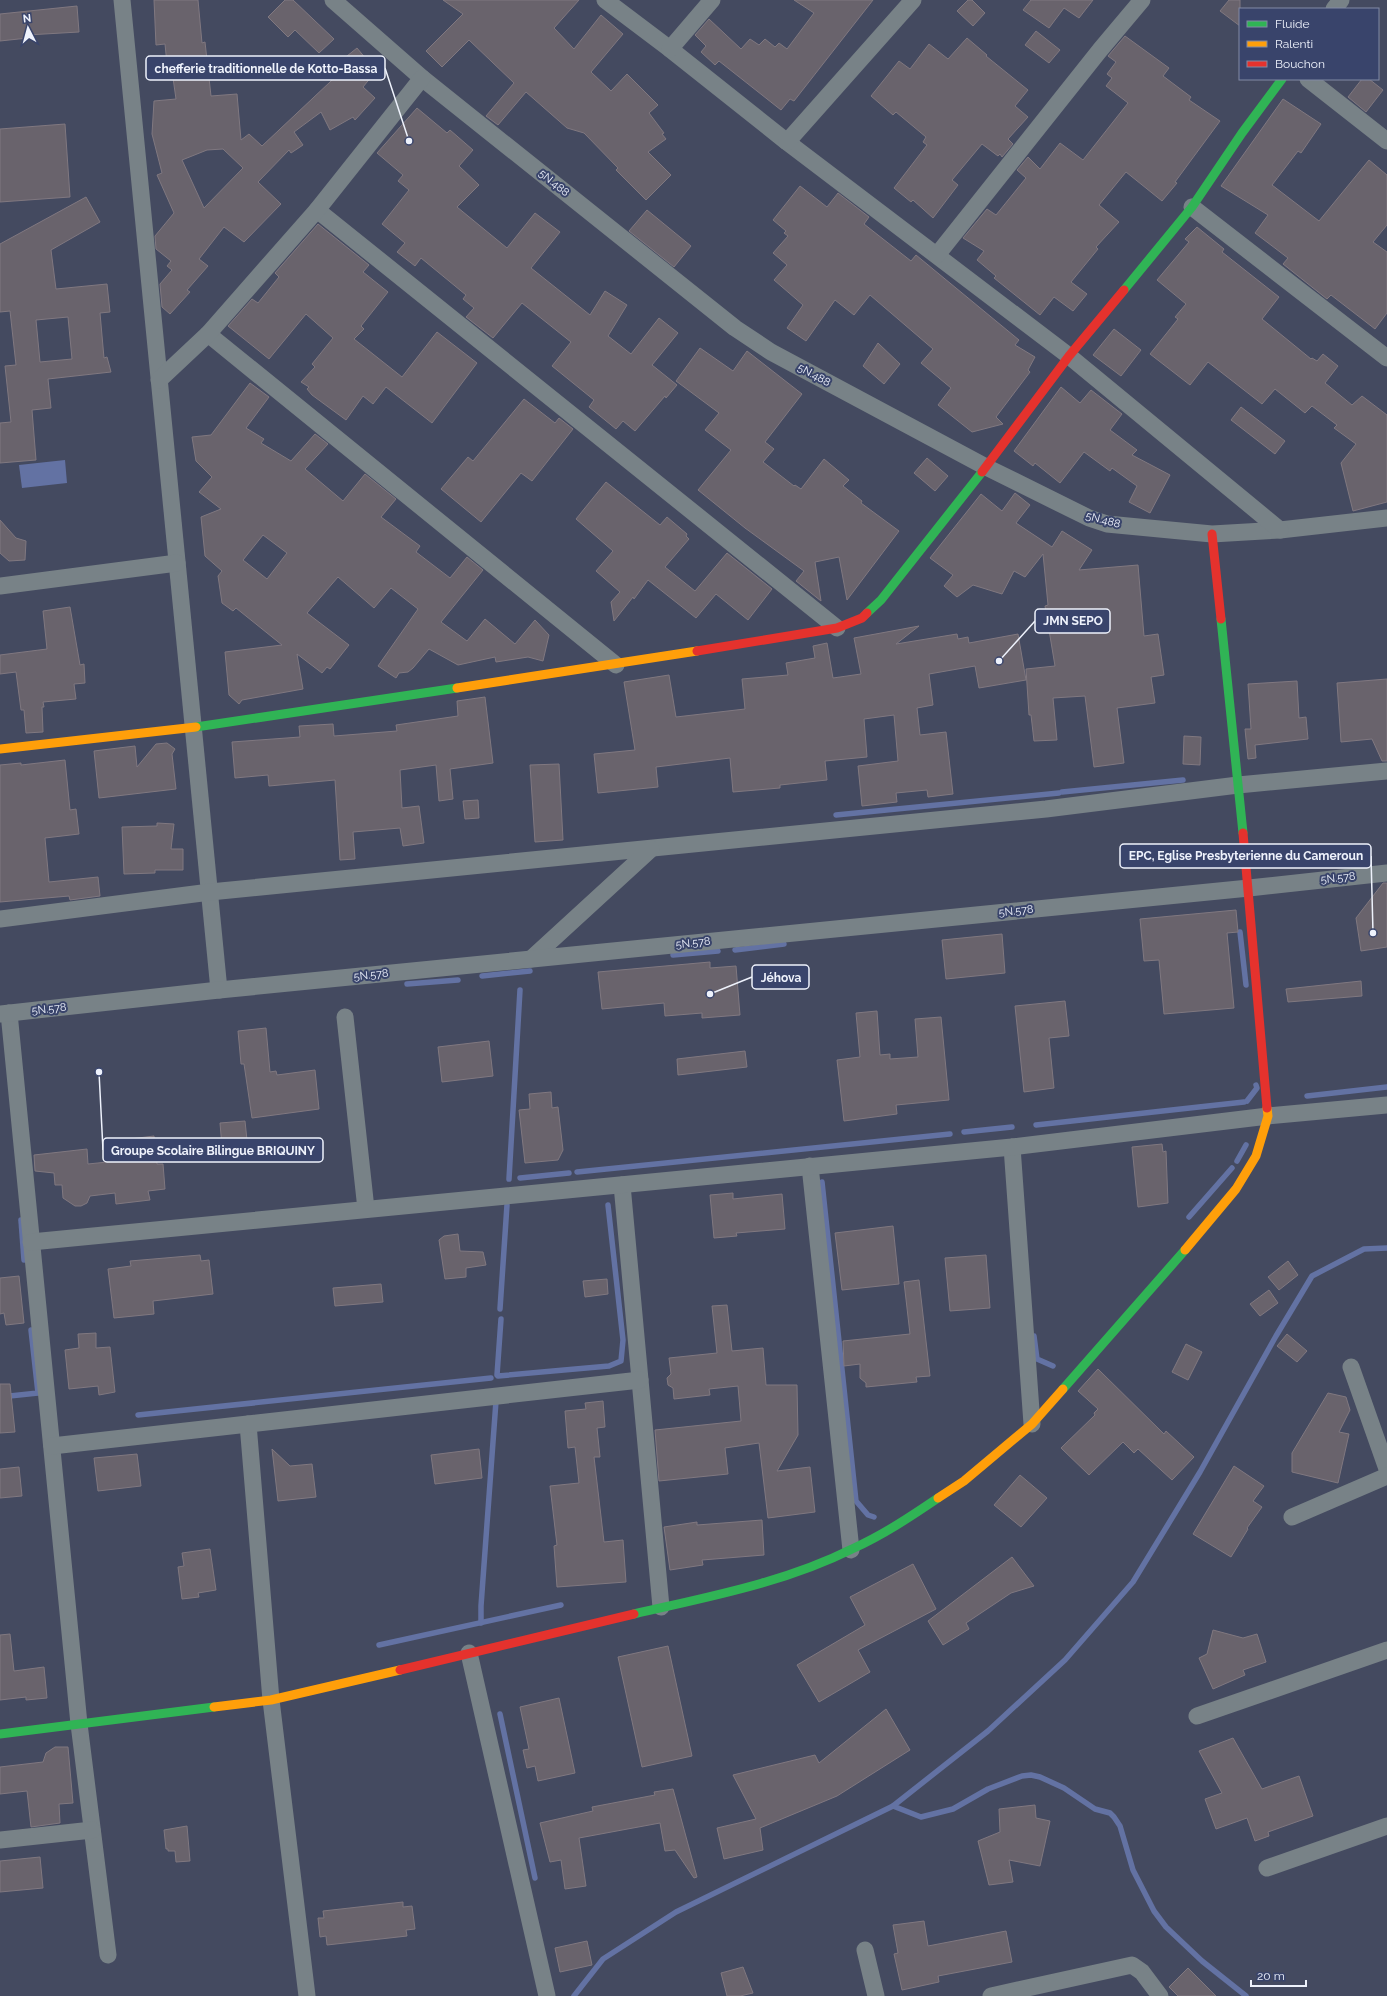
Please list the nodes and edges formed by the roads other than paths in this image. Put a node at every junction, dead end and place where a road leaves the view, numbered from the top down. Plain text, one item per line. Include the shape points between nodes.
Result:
1 (122, 0) edge
2 (333, 0) edge
3 (605, 0) edge
4 (712, 0) edge
5 (913, 0) edge
6 (1142, 0) edge
7 (1341, 0) edge
8 (1335, 8) edge
9 (670, 49) junction
10 (422, 78) junction
11 (1281, 80) edge
12 (1309, 80) edge
13 (1387, 141) edge
14 (787, 142) junction
15 (1192, 207) junction
16 (317, 210) junction
17 (937, 255) junction
18 (208, 334) junction
19 (1069, 356) junction
20 (1387, 358) edge
21 (159, 380) junction
22 (986, 467) junction
23 (1387, 518) edge
24 (1280, 530) junction
25 (1212, 534) junction
26 (177, 563) junction
27 (0, 586) edge
28 (836, 628) junction
29 (616, 665) junction
30 (194, 727) junction
31 (0, 749) edge
32 (1387, 772) edge
33 (1238, 785) junction
34 (650, 849) junction
35 (1387, 873) edge
36 (1249, 888) junction
37 (210, 892) junction
38 (0, 919) edge
39 (531, 959) junction
40 (219, 990) junction
41 (4, 1013) edge
42 (345, 1017) dead end
43 (1387, 1105) edge
44 (1268, 1116) junction
45 (1012, 1147) junction
46 (810, 1166) junction
47 (622, 1185) junction
48 (366, 1209) junction
49 (31, 1242) junction
50 (1351, 1367) dead end
51 (640, 1380) junction
52 (248, 1424) junction
53 (1032, 1424) junction
54 (52, 1446) junction
55 (1387, 1469) edge
56 (1387, 1476) edge
57 (1292, 1517) dead end
58 (850, 1550) junction
59 (662, 1607) junction
60 (1387, 1650) edge
61 (469, 1653) junction
62 (271, 1700) junction
63 (1197, 1716) dead end
64 (79, 1724) junction
65 (0, 1734) edge
66 (1387, 1826) edge
67 (92, 1830) junction
68 (0, 1840) edge
69 (1267, 1868) dead end
70 (865, 1950) dead end
71 (108, 1955) dead end
72 (307, 1996) edge
73 (547, 1996) edge
74 (876, 1996) edge
75 (991, 1996) edge
76 (1160, 1996) edge

1 - 21 street
2 - 10 street, 5N.488
3 - 9 street
4 - 9 street
5 - 14 street
6 - 17 street
7 - 8 street
9 - 14 street
10 - 16 street
10 - 22 street, 5N.488 via 735,328 771,352
11 - 15 street
12 - 13 street
14 - 17 street
15 - 19 street
15 - 20 street
16 - 18 street
16 - 28 street
17 - 19 street
18 - 21 street
18 - 29 street
19 - 22 street
19 - 24 street
21 - 26 street
22 - 25 street, 5N.488 via 1095,520 1125,526
22 - 28 street via 881,600 862,618
23 - 24 street, 5N.488
24 - 25 street, 5N.488
25 - 33 street
26 - 27 street
26 - 30 street
28 - 29 street
29 - 30 street
30 - 31 street
30 - 37 street
32 - 33 street
33 - 34 street via 1046,809
33 - 36 street
34 - 37 street
34 - 39 street
35 - 36 street, 5N.578
36 - 39 street, 5N.578
36 - 44 street
37 - 38 street
37 - 40 street
39 - 40 street, 5N.578
40 - 41 street, 5N.578
41 - 49 street
42 - 48 street
43 - 44 street
44 - 45 street
44 - 53 street via 1256,1156 1236,1189 1191,1244
45 - 46 street
45 - 53 street
46 - 47 street
46 - 58 street
47 - 48 street
47 - 51 street
48 - 49 street
49 - 54 street
50 - 55 street
51 - 52 street
51 - 59 street
52 - 54 street
52 - 62 street
53 - 58 street via 964,1481 897,1526
54 - 64 street
56 - 57 street
58 - 59 street via 788,1575
59 - 61 street
60 - 63 street
61 - 62 street
61 - 73 street
62 - 64 street
62 - 72 street
64 - 65 street
64 - 67 street
66 - 69 street
67 - 68 street
67 - 71 street
70 - 74 street
75 - 76 street via 1132,1965 1142,1972

